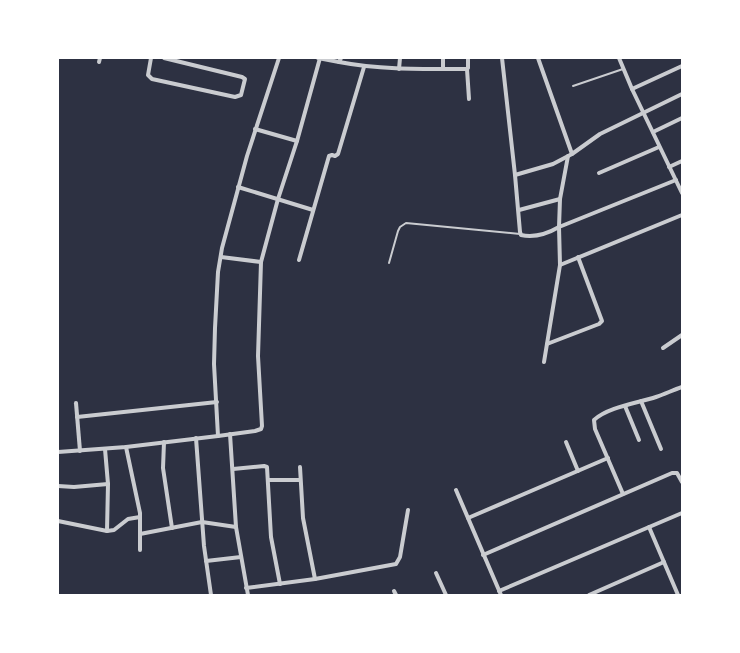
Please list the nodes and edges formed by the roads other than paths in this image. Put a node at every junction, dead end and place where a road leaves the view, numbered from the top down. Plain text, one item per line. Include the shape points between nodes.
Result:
1 (151, 58) edge
2 (164, 58) edge
3 (279, 58) edge
4 (319, 58) edge
5 (400, 58) edge
6 (443, 58) edge
7 (468, 58) edge
8 (502, 58) edge
9 (538, 58) edge
10 (619, 58) edge
11 (340, 60) edge
12 (682, 66) edge
13 (364, 67) junction
14 (398, 69) junction
15 (443, 69) junction
16 (468, 69) junction
17 (624, 69) junction
18 (573, 86) dead end
19 (632, 89) junction
20 (682, 94) edge
21 (469, 99) dead end
22 (644, 113) junction
23 (682, 118) edge
24 (255, 129) junction
25 (652, 132) junction
26 (297, 141) junction
27 (659, 147) junction
28 (570, 155) junction
29 (682, 161) edge
30 (669, 167) junction
31 (599, 173) dead end
32 (516, 175) junction
33 (676, 180) junction
34 (238, 187) junction
35 (682, 193) edge
36 (278, 199) junction
37 (560, 199) junction
38 (313, 210) junction
39 (519, 210) junction
40 (682, 215) edge
41 (559, 227) junction
42 (520, 234) junction
43 (221, 257) junction
44 (578, 257) junction
45 (299, 260) dead end
46 (261, 262) junction
47 (389, 263) dead end
48 (560, 265) junction
49 (682, 335) edge
50 (547, 344) junction
51 (663, 348) dead end
52 (544, 362) dead end
53 (682, 387) edge
54 (641, 401) junction
55 (217, 402) junction
56 (76, 403) dead end
57 (625, 406) junction
58 (77, 417) junction
59 (230, 434) junction
60 (218, 436) junction
61 (196, 438) junction
62 (639, 440) dead end
63 (164, 442) junction
64 (566, 442) dead end
65 (126, 446) junction
66 (105, 449) junction
67 (661, 449) dead end
68 (80, 451) junction
69 (58, 452) edge
70 (608, 458) junction
71 (300, 467) dead end
72 (233, 469) junction
73 (578, 470) junction
74 (268, 480) junction
75 (300, 480) junction
76 (682, 482) edge
77 (108, 484) junction
78 (58, 486) edge
79 (456, 490) dead end
80 (623, 494) junction
81 (408, 510) dead end
82 (682, 513) edge
83 (140, 517) junction
84 (468, 518) junction
85 (58, 521) edge
86 (202, 522) junction
87 (236, 527) junction
88 (649, 527) junction
89 (172, 528) junction
90 (107, 531) junction
91 (140, 534) junction
92 (140, 550) dead end
93 (483, 555) junction
94 (241, 557) junction
95 (206, 561) junction
96 (664, 562) junction
97 (436, 573) dead end
98 (315, 579) junction
99 (280, 584) junction
100 (246, 588) junction
101 (604, 589) junction
102 (500, 593) edge
103 (677, 594) edge
104 (212, 595) edge
105 (248, 595) edge
106 (446, 595) edge
107 (589, 595) edge
108 (606, 595) edge

1 - 2 street via 149,78 235,97 241,95 245,82 242,77
3 - 24 street
4 - 11 street
4 - 26 street
5 - 14 street
6 - 15 street
7 - 16 street
8 - 32 street
9 - 28 street
10 - 17 street
11 - 13 street
12 - 19 street
13 - 14 street
13 - 38 street via 338,154 329,156
14 - 15 street
15 - 16 street
16 - 21 street
17 - 18 lane
17 - 19 street
19 - 22 street
20 - 22 street
22 - 25 street
22 - 28 street via 600,134
23 - 25 street
24 - 26 street
24 - 34 street
25 - 27 street
26 - 36 street
27 - 30 street
27 - 31 street
28 - 32 street via 553,164
28 - 37 street
29 - 30 street
30 - 33 street
32 - 39 street
33 - 35 street
33 - 41 street
34 - 36 street
34 - 43 street
36 - 38 street
36 - 46 street
37 - 39 street
37 - 41 street
38 - 45 street
39 - 42 street
40 - 44 street
41 - 42 street via 545,235
41 - 48 street
42 - 47 lane via 406,223 398,231
43 - 46 street
43 - 55 street via 214,364
44 - 48 street
44 - 50 street via 602,321
46 - 59 street via 258,356 262,426 255,431
48 - 50 street
49 - 51 street
50 - 52 street
53 - 54 street via 656,398
54 - 57 street
54 - 67 street
55 - 58 street
55 - 60 street
56 - 58 street
57 - 62 street
57 - 70 street via 594,420
58 - 68 street
59 - 60 street
59 - 72 street
60 - 61 street
61 - 63 street
61 - 86 street
63 - 65 street
63 - 89 street via 164,468
64 - 73 street
65 - 66 street
65 - 83 street
66 - 68 street
66 - 77 street
68 - 69 street
70 - 73 street
70 - 80 street
71 - 75 street
72 - 74 street via 266,466
72 - 87 street
73 - 84 street
74 - 75 street
74 - 99 street via 271,537
75 - 98 street via 303,518
76 - 80 street via 675,472
77 - 78 street
77 - 90 street
79 - 84 street
80 - 93 street
81 - 98 street via 400,557 396,564
82 - 88 street
83 - 90 street via 128,519 114,530
83 - 91 street
84 - 93 street
85 - 90 street
86 - 87 street
86 - 89 street
86 - 95 street
87 - 94 street
88 - 96 street
88 - 102 street
89 - 91 street
91 - 92 street
93 - 102 street
94 - 95 street
94 - 100 street
95 - 104 street
96 - 101 street
96 - 103 street
97 - 106 street
98 - 99 street
99 - 100 street
100 - 105 street
101 - 107 street
101 - 108 street

